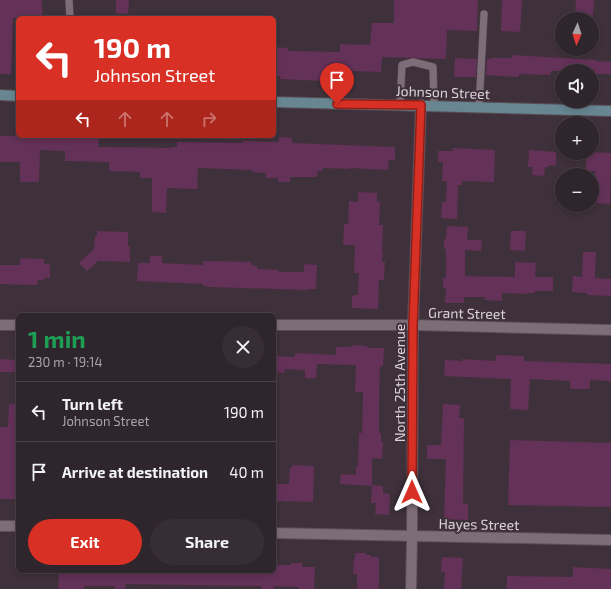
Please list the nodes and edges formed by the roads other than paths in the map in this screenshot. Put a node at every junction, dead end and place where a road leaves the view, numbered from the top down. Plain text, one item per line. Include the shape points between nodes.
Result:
1 (69, 0) edge
2 (484, 14) dead end
3 (70, 16) edge
4 (0, 95) edge
5 (16, 96) edge
6 (276, 102) edge
7 (400, 105) junction
8 (421, 105) junction
9 (434, 106) junction
10 (479, 107) junction
11 (611, 111) edge
12 (0, 325) edge
13 (16, 325) edge
14 (276, 325) edge
15 (413, 326) junction
16 (611, 330) edge
17 (0, 526) edge
18 (16, 526) edge
19 (276, 533) edge
20 (412, 537) junction
21 (611, 540) edge
22 (411, 589) edge

1 - 3 lane
2 - 10 lane
4 - 5 street
6 - 7 street, Johnson Street
7 - 8 street, Johnson Street
7 - 9 lane via 402,65 413,62 433,67
8 - 9 street, Johnson Street
8 - 15 street, North 25th Avenue
9 - 10 street, Johnson Street
10 - 11 street, Johnson Street
12 - 13 street
14 - 15 street, Grant Street
15 - 16 street, Grant Street
15 - 20 street, North 25th Avenue
17 - 18 street
19 - 20 street, Hayes Street
20 - 21 street, Hayes Street
20 - 22 street, North 25th Avenue

